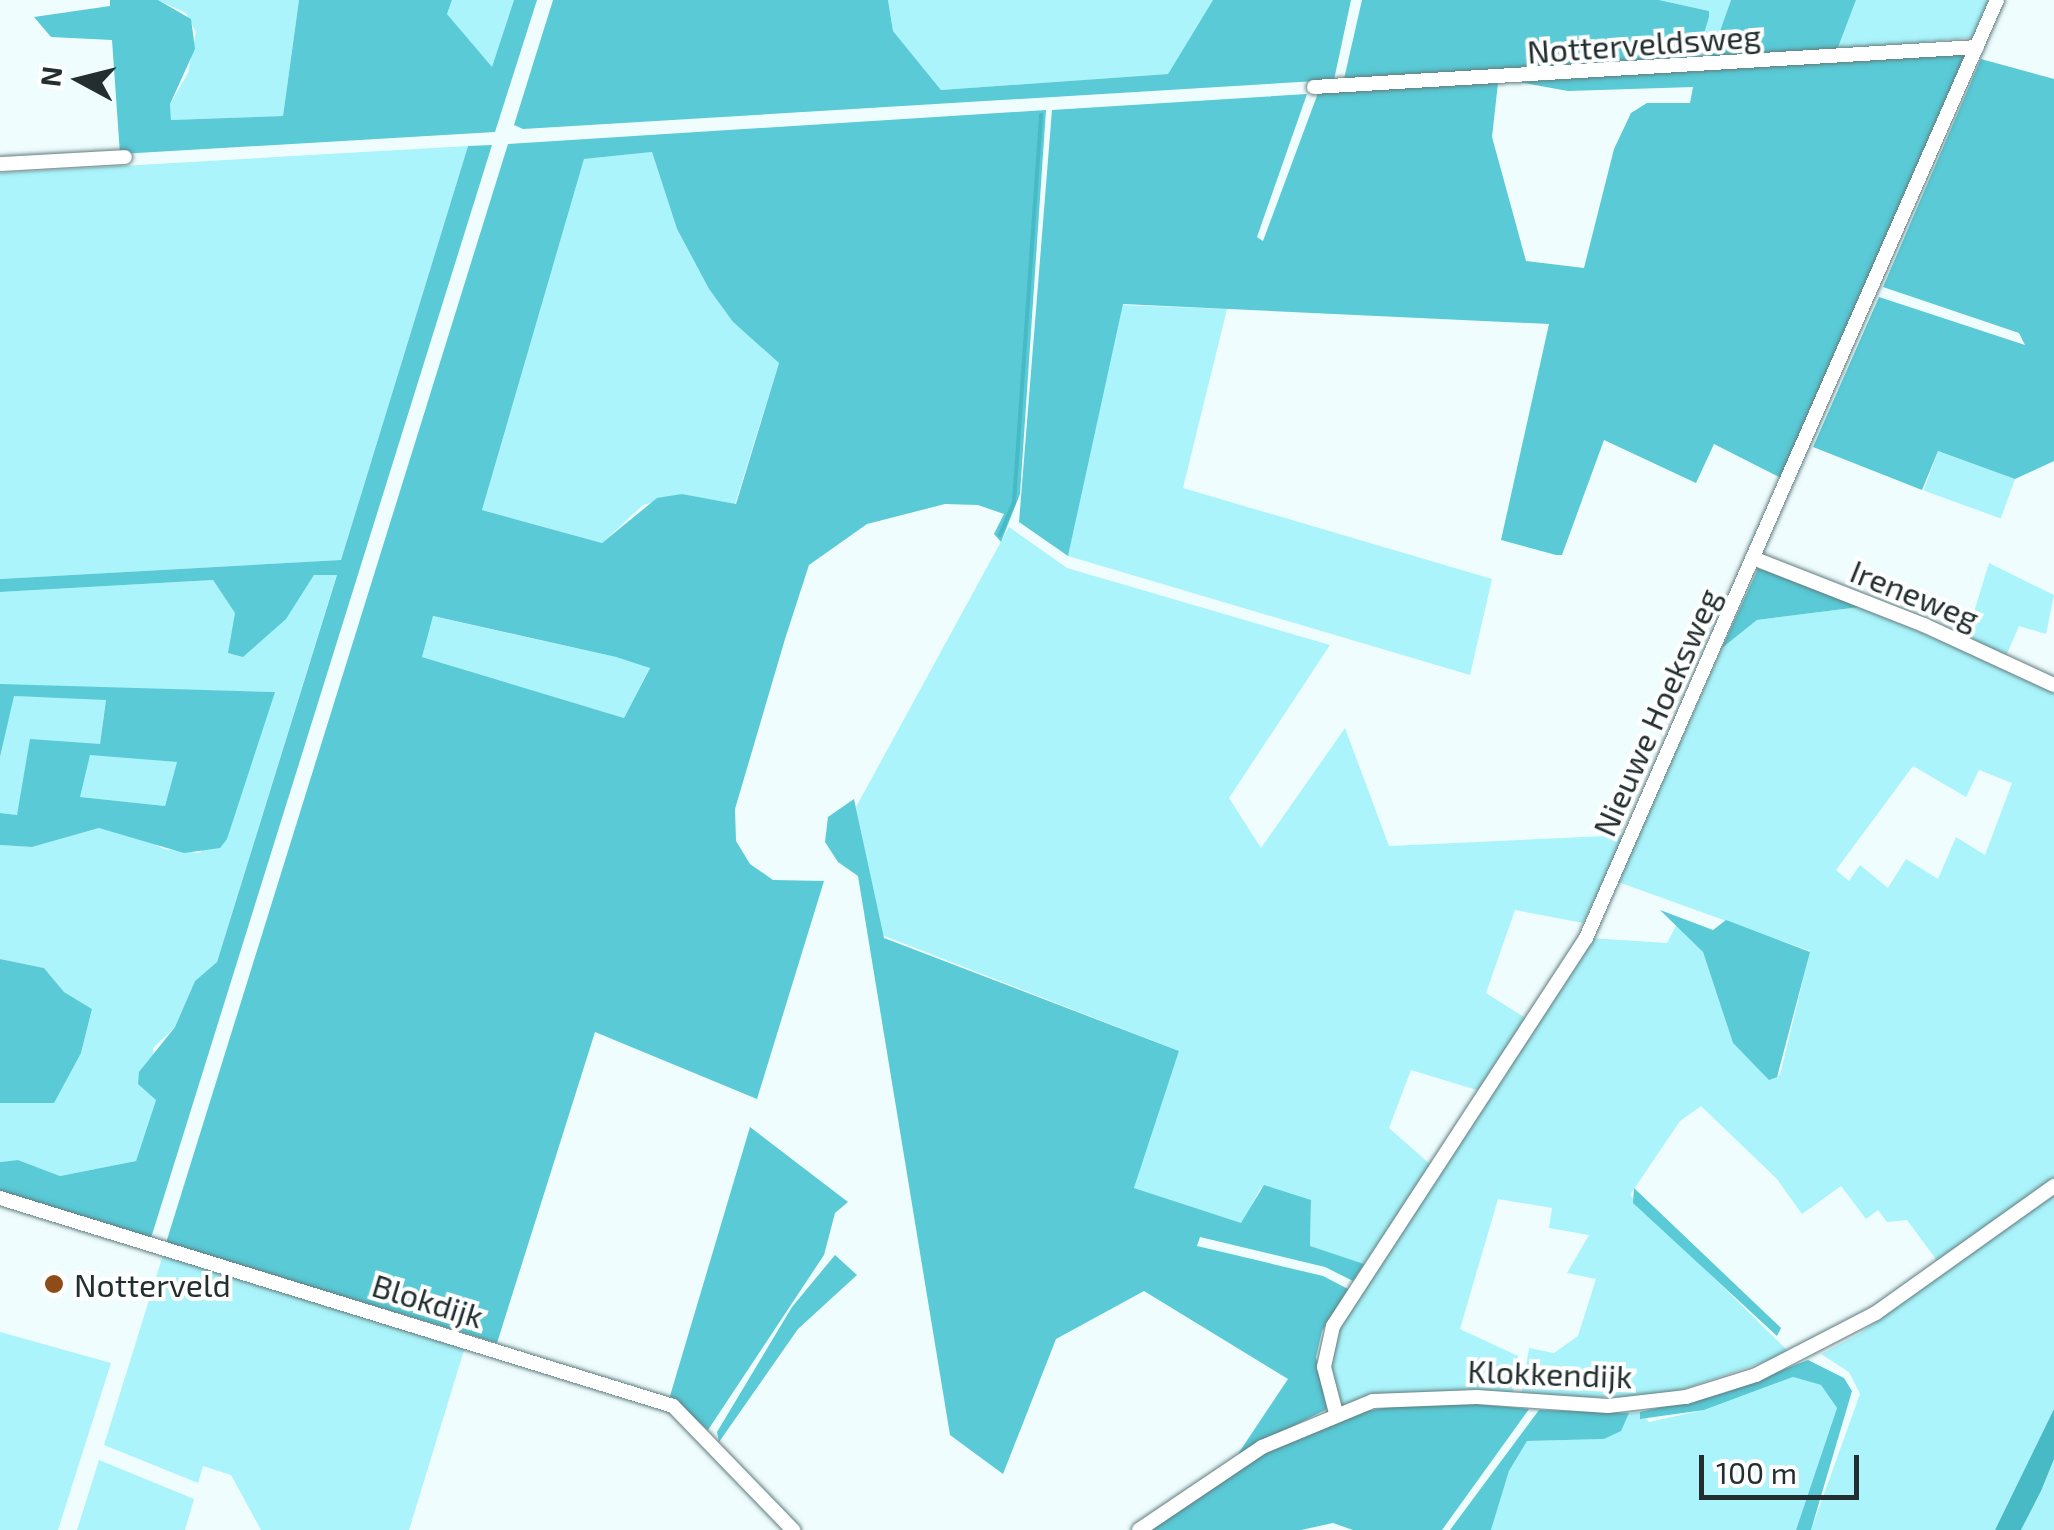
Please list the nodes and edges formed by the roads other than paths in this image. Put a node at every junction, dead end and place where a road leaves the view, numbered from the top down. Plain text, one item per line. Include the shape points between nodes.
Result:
1 (1998, 0) edge
2 (1977, 47) junction
3 (1314, 87) dead end
4 (125, 158) dead end
5 (0, 164) edge
6 (1753, 558) junction
7 (2054, 685) edge
8 (2054, 1186) edge
9 (0, 1198) edge
10 (1336, 1413) junction
11 (793, 1530) edge
12 (1139, 1530) edge

1 - 2 street, Nieuwe Hoeksweg
2 - 3 street, Notterveldsweg
2 - 6 street, Nieuwe Hoeksweg
4 - 5 street
6 - 7 street, Ireneweg
6 - 10 street, Nieuwe Hoeksweg via 1580,950 1333,1326 1324,1366
8 - 10 street, Klokkendijk via 1876,1314 1756,1375 1648,1403 1408,1397
9 - 11 street, Blokdijk via 674,1406
10 - 12 street, Klokkendijk via 1262,1447

